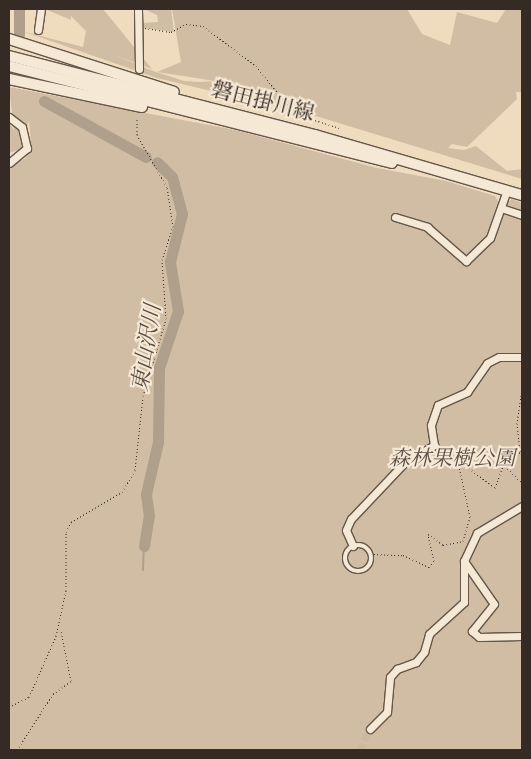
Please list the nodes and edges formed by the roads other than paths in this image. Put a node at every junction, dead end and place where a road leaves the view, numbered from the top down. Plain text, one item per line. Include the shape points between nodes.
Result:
1 (41, 9) edge
2 (138, 9) edge
3 (38, 30) dead end
4 (9, 39) edge
5 (9, 56) edge
6 (9, 66) edge
7 (139, 69) dead end
8 (9, 79) edge
9 (9, 117) edge
10 (234, 124) junction
11 (315, 135) junction
12 (9, 163) edge
13 (507, 190) junction
14 (522, 195) edge
15 (501, 208) junction
16 (522, 215) edge
17 (395, 217) dead end
18 (522, 357) edge
19 (522, 506) edge
20 (353, 546) junction
21 (464, 561) junction
22 (522, 636) edge
23 (370, 729) tunnel mouth

1 - 3 street
2 - 7 street
4 - 11 main road
5 - 11 main road, 磐田掛川線
6 - 10 main road, 磐田掛川線
8 - 10 main road
9 - 12 street via 22,127 27,148
10 - 13 main road, 磐田掛川線
11 - 13 main road, 磐田掛川線
13 - 14 main road, 磐田掛川線
13 - 15 street
15 - 16 street
15 - 17 street via 483,250 466,261 427,227
18 - 20 street via 499,357 487,363 467,392 438,405 431,425 434,445 405,462 351,519 346,530
19 - 21 street via 476,533
20 - 20 lane via 364,546 370,554 367,568 352,570 344,558
21 - 22 street via 494,604 472,631 479,637
21 - 23 street via 464,602 429,634 424,652 416,662 397,669 390,677 387,712

